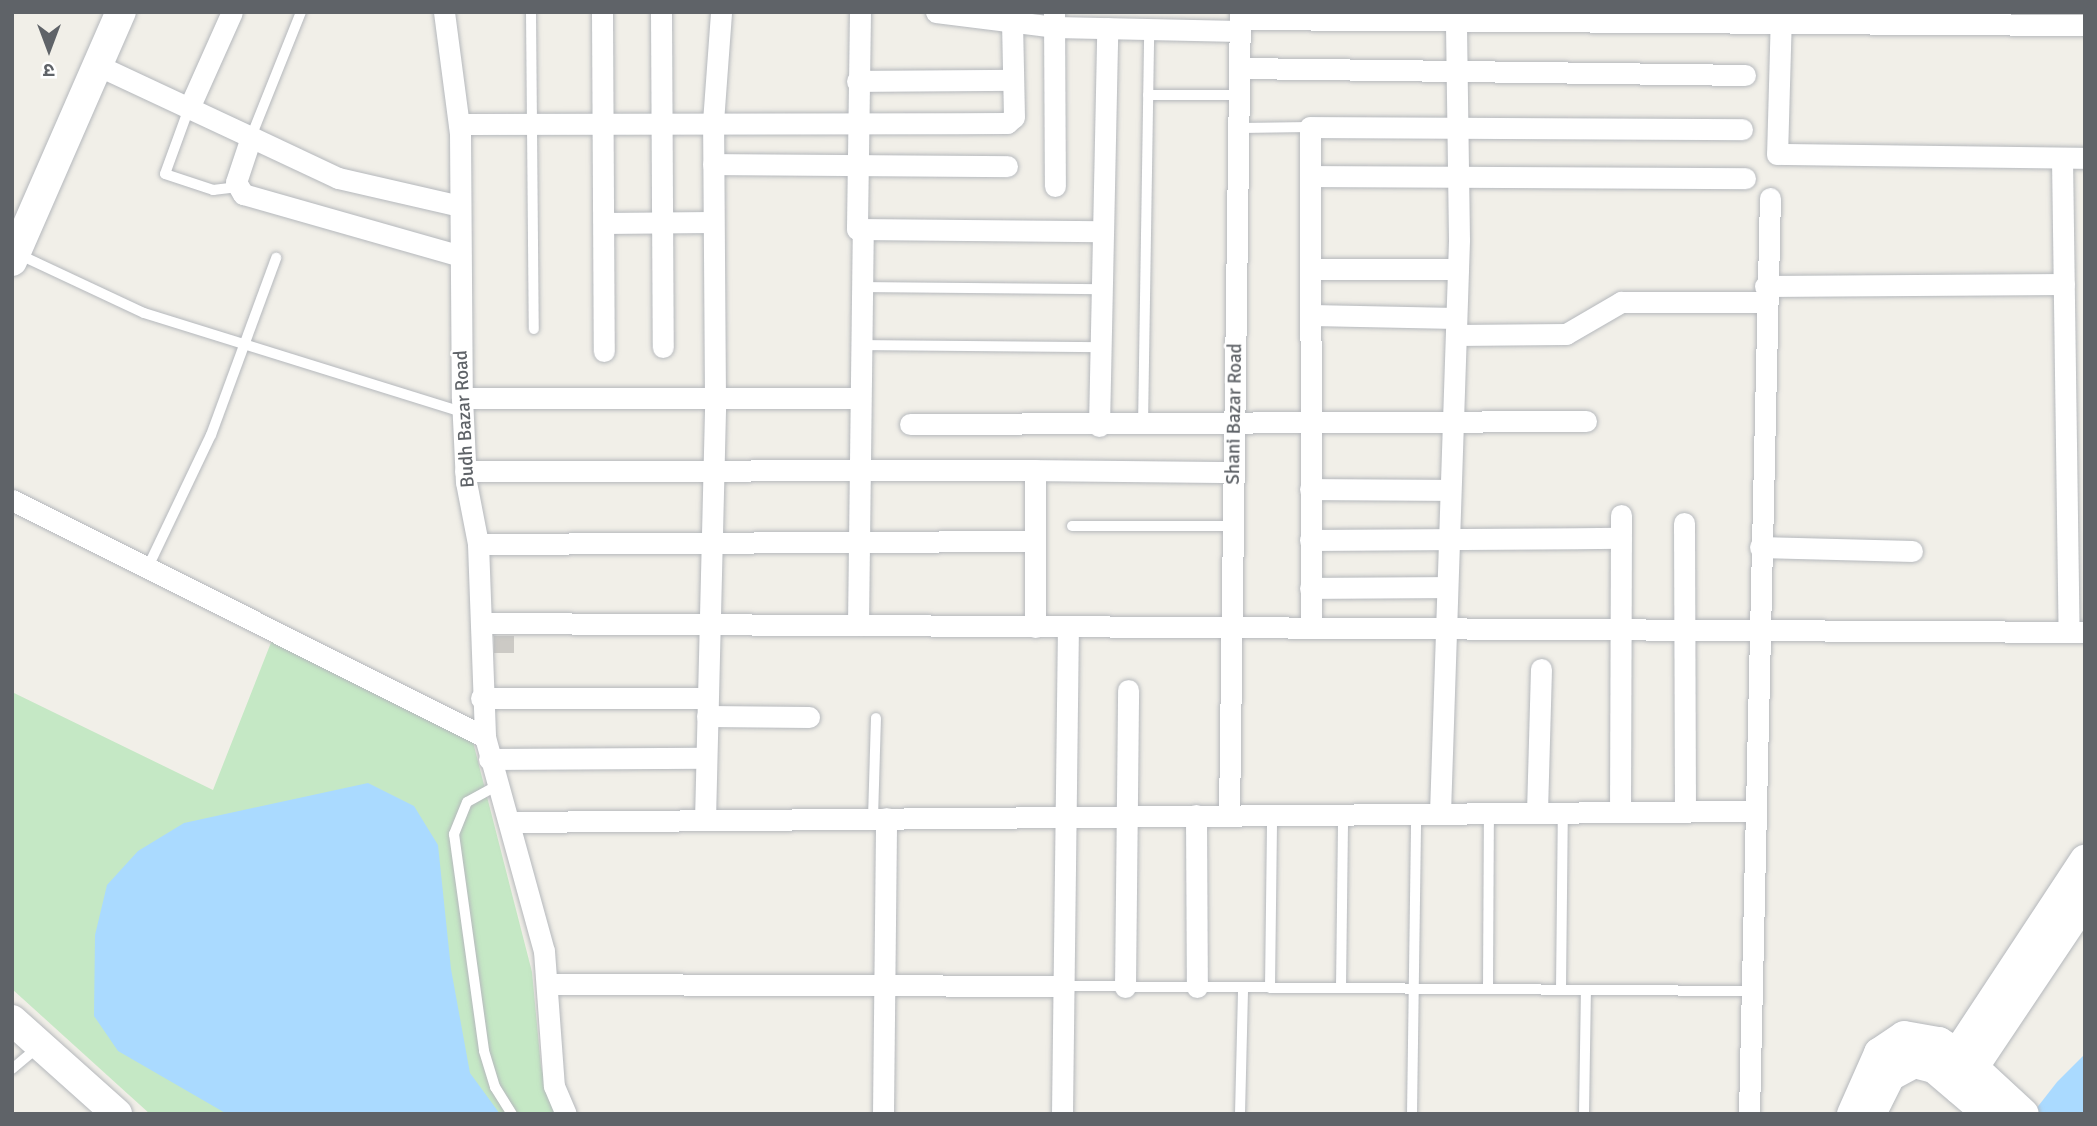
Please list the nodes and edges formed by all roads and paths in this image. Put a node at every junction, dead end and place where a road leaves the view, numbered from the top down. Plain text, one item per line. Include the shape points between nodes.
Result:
1 (121, 12) edge
2 (232, 12) edge
3 (301, 12) edge
4 (444, 12) edge
5 (530, 12) edge
6 (602, 12) edge
7 (661, 12) edge
8 (721, 12) edge
9 (860, 12) edge
10 (936, 12) edge
11 (1456, 17) edge
12 (1932, 18) edge
13 (1781, 19) edge
14 (1054, 20) edge
15 (1240, 21) edge
16 (1012, 23) junction
17 (2085, 25) edge
18 (1107, 28) junction
19 (1149, 29) junction
20 (97, 65) junction
21 (1240, 68) junction
22 (1457, 73) junction
23 (1745, 75) dead end
24 (857, 80) junction
25 (1013, 80) junction
26 (1148, 95) junction
27 (1240, 95) junction
28 (189, 108) junction
29 (713, 122) junction
30 (459, 124) junction
31 (532, 124) junction
32 (602, 124) junction
33 (662, 124) junction
34 (856, 124) junction
35 (1458, 124) junction
36 (1310, 127) junction
37 (1241, 128) junction
38 (1742, 129) dead end
39 (251, 137) junction
40 (2062, 158) junction
41 (2085, 158) edge
42 (713, 164) junction
43 (854, 166) junction
44 (1007, 166) dead end
45 (1459, 175) junction
46 (1311, 176) junction
47 (1745, 178) dead end
48 (1055, 186) dead end
49 (236, 187) junction
50 (1770, 198) dead end
51 (460, 206) junction
52 (662, 222) junction
53 (712, 222) junction
54 (604, 223) junction
55 (1103, 230) junction
56 (863, 231) junction
57 (460, 256) junction
58 (14, 257) edge
59 (276, 258) dead end
60 (1312, 269) junction
61 (1458, 270) junction
62 (2064, 284) junction
63 (862, 287) junction
64 (1102, 289) junction
65 (1764, 294) junction
66 (1311, 315) junction
67 (1456, 327) junction
68 (534, 330) dead end
69 (245, 342) junction
70 (861, 345) junction
71 (663, 347) dead end
72 (1101, 347) junction
73 (604, 351) dead end
74 (715, 398) junction
75 (860, 398) junction
76 (462, 405) junction
77 (1586, 421) dead end
78 (1452, 422) junction
79 (910, 424) dead end
80 (1099, 425) junction
81 (1143, 426) junction
82 (1234, 426) junction
83 (1311, 427) junction
84 (1035, 470) junction
85 (466, 471) junction
86 (713, 471) junction
87 (859, 471) junction
88 (1234, 472) junction
89 (1310, 489) junction
90 (1450, 490) junction
91 (12, 500) edge
92 (1621, 515) dead end
93 (1684, 523) dead end
94 (1072, 526) dead end
95 (1233, 526) junction
96 (1621, 538) junction
97 (713, 539) junction
98 (1449, 539) junction
99 (1310, 540) junction
100 (860, 541) junction
101 (1034, 541) junction
102 (478, 544) junction
103 (1760, 547) junction
104 (1912, 551) dead end
105 (147, 569) junction
106 (1447, 587) junction
107 (1310, 588) junction
108 (481, 623) junction
109 (710, 625) junction
110 (858, 625) junction
111 (1233, 625) junction
112 (1311, 625) junction
113 (1035, 626) junction
114 (1068, 626) junction
115 (1447, 627) junction
116 (1684, 628) junction
117 (1622, 629) junction
118 (1758, 629) junction
119 (2077, 632) edge
120 (1541, 669) dead end
121 (1128, 690) dead end
122 (481, 698) junction
123 (707, 707) junction
124 (809, 717) dead end
125 (876, 718) dead end
126 (485, 737) junction
127 (706, 758) junction
128 (489, 759) junction
129 (498, 785) junction
130 (1685, 811) junction
131 (1755, 811) junction
132 (1537, 812) junction
133 (1563, 812) junction
134 (1620, 812) junction
135 (1416, 813) junction
136 (1440, 813) junction
137 (1489, 813) junction
138 (1343, 814) junction
139 (1229, 815) junction
140 (1272, 815) junction
141 (1126, 816) junction
142 (1196, 816) junction
143 (1065, 817) junction
144 (879, 818) junction
145 (705, 820) junction
146 (512, 821) junction
147 (2085, 860) edge
148 (2085, 901) edge
149 (883, 982) junction
150 (551, 984) junction
151 (1063, 986) junction
152 (1125, 987) junction
153 (1198, 987) junction
154 (1243, 988) junction
155 (1270, 988) junction
156 (1341, 988) junction
157 (1413, 989) junction
158 (1488, 989) junction
159 (1561, 989) junction
160 (1586, 990) junction
161 (1752, 990) junction
162 (12, 1020) edge
163 (39, 1046) junction
164 (12, 1069) edge
165 (1958, 1071) junction
166 (2008, 1110) edge
167 (113, 1113) edge
168 (512, 1114) edge
169 (566, 1114) edge
170 (883, 1114) edge
171 (1062, 1114) edge
172 (1240, 1114) edge
173 (1412, 1114) edge
174 (1584, 1114) edge
175 (1749, 1114) edge
176 (1852, 1114) edge
177 (1871, 1114) edge

1 - 20 street
2 - 28 street
3 - 39 lane
4 - 30 street, Budh Bazar Road
5 - 31 lane
6 - 32 street
7 - 33 street
8 - 29 street
9 - 24 street
10 - 16 street
11 - 13 street
11 - 15 street
11 - 22 street
12 - 13 street
12 - 17 street
13 - 40 street via 1777,154
14 - 16 street
14 - 18 street
14 - 48 street
15 - 19 street
15 - 21 street, Shani Bazar Road
16 - 25 street
18 - 19 street
18 - 55 street
19 - 26 lane
20 - 28 street
20 - 58 street
21 - 22 street
21 - 27 street, Shani Bazar Road
22 - 23 street
22 - 35 street
24 - 25 street
24 - 34 street
25 - 34 street via 1014,117 1007,123
26 - 27 lane
26 - 81 lane
27 - 37 street, Shani Bazar Road
28 - 39 street
28 - 49 lane via 165,174 213,190
29 - 33 street
29 - 34 street
29 - 42 street
30 - 31 street
30 - 51 street, Budh Bazar Road
31 - 32 street
31 - 68 lane
32 - 33 street
32 - 54 street
33 - 52 street
34 - 43 street
35 - 36 street
35 - 38 street
35 - 45 street
36 - 37 lane
36 - 46 street
37 - 82 street, Shani Bazar Road
39 - 49 street
39 - 51 street via 338,178
40 - 41 street
40 - 62 street
42 - 43 street
42 - 53 street
43 - 44 street
43 - 56 street via 854,222
45 - 46 street
45 - 47 street
45 - 61 street
46 - 60 street
49 - 57 street via 243,194 348,228
50 - 65 street
51 - 57 street, Budh Bazar Road
52 - 53 street
52 - 54 street
52 - 71 street
53 - 74 street
54 - 73 street
55 - 56 street
55 - 64 street
56 - 63 street
57 - 76 street, Budh Bazar Road
58 - 69 lane via 144,313
59 - 69 lane
60 - 61 street
60 - 66 street
61 - 67 street
62 - 65 street
62 - 119 street
63 - 64 lane
63 - 70 street
64 - 72 street
65 - 67 street via 1621,302 1566,334
65 - 103 street
66 - 67 street
66 - 83 street
67 - 78 street
69 - 76 lane
69 - 105 lane via 211,435
70 - 72 lane
70 - 75 street
72 - 80 street
74 - 75 street
74 - 76 street
74 - 86 street
75 - 87 street
76 - 85 street, Budh Bazar Road
77 - 78 street
78 - 83 street
78 - 90 street
79 - 80 street
80 - 81 street
81 - 82 street
82 - 83 street
82 - 88 street, Shani Bazar Road
83 - 89 street
84 - 87 street
84 - 88 street
84 - 101 street
85 - 86 street
85 - 102 street, Budh Bazar Road
86 - 87 street
86 - 97 street
87 - 100 street
88 - 95 street, Shani Bazar Road
89 - 90 street
89 - 99 street
90 - 98 street
91 - 105 street
92 - 96 street
93 - 116 street
94 - 95 lane
95 - 111 street, Shani Bazar Road
96 - 98 street
96 - 117 street
97 - 100 street
97 - 102 street
97 - 109 street
98 - 99 street
98 - 106 street
99 - 107 street
100 - 101 street
100 - 110 street
101 - 113 street
102 - 108 street, Budh Bazar Road
103 - 104 street
103 - 118 street
105 - 126 street
106 - 107 street
106 - 115 street
107 - 112 street
108 - 109 street
108 - 122 street, Budh Bazar Road
109 - 110 street
109 - 123 street
110 - 113 street
111 - 112 street
111 - 114 street
111 - 139 street, Shani Bazar Road
112 - 115 street
113 - 114 street
114 - 143 street
115 - 117 street
115 - 136 street
116 - 117 street
116 - 118 street
116 - 130 street
117 - 134 street
118 - 119 street
118 - 131 street
120 - 132 street
121 - 141 street
122 - 123 street
122 - 126 street, Budh Bazar Road
123 - 124 street
123 - 127 street
125 - 144 lane
126 - 128 street, Budh Bazar Road
127 - 128 street
127 - 145 street
128 - 129 street, Budh Bazar Road
129 - 146 street, Budh Bazar Road
129 - 168 lane via 459,811 454,834 484,1051 495,1087
130 - 131 street
130 - 134 street
131 - 161 street
132 - 133 street
132 - 137 street
133 - 134 street
133 - 159 lane
135 - 136 street
135 - 138 street
135 - 157 lane
136 - 137 street
137 - 158 lane
138 - 140 street
138 - 156 lane
139 - 140 street
139 - 142 street
140 - 155 lane
141 - 142 street
141 - 143 street
141 - 152 street
142 - 153 street
143 - 144 street
143 - 151 street
144 - 145 street
144 - 149 street
145 - 146 street
146 - 150 street, Budh Bazar Road
147 - 165 street
148 - 165 street
149 - 150 street
149 - 151 street
149 - 170 street
150 - 169 street, Budh Bazar Road via 554,1086
151 - 152 lane
151 - 171 street
152 - 153 lane
153 - 154 lane
154 - 155 lane
154 - 172 lane
155 - 156 lane
156 - 157 lane
157 - 158 lane
157 - 173 lane
158 - 159 lane
159 - 160 lane
160 - 161 lane
160 - 174 lane
161 - 175 street
162 - 163 street
163 - 164 lane
163 - 167 street
165 - 166 street
165 - 176 street via 1922,1036 1892,1042 1868,1071
165 - 177 street via 1924,1063 1903,1066 1890,1076

